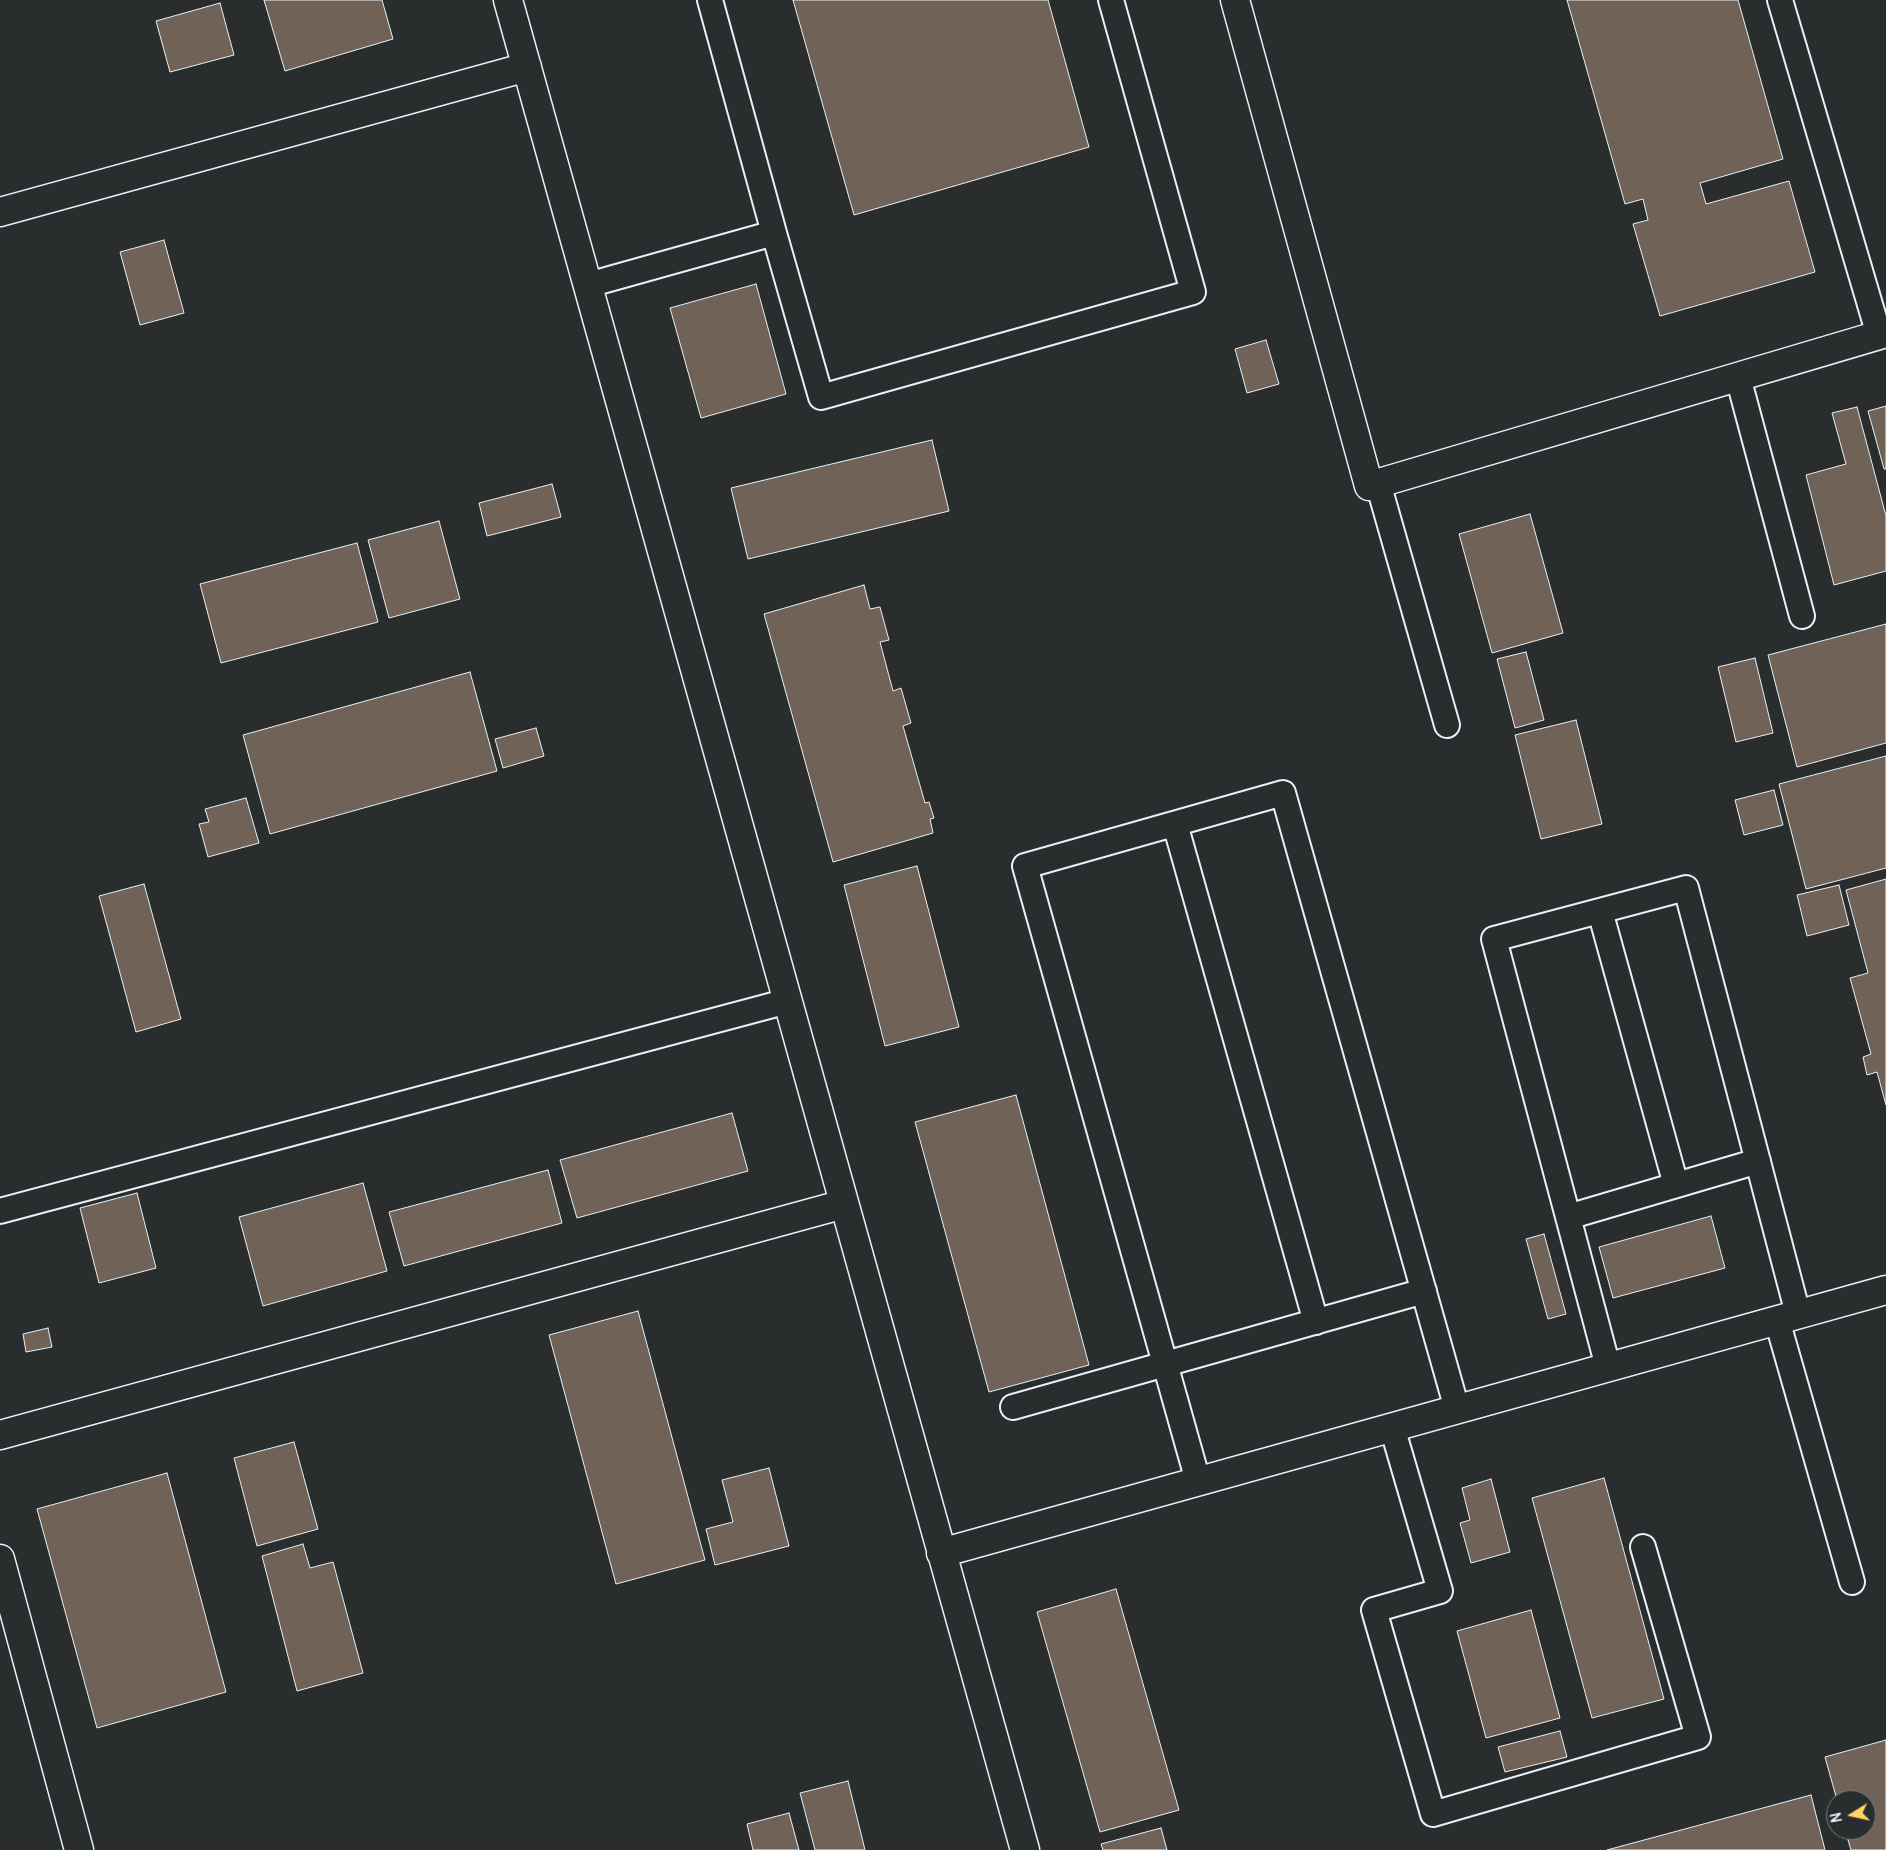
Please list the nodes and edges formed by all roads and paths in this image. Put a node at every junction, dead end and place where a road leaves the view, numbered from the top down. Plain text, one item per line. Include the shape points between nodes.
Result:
1 (508, 0) edge
2 (710, 0) edge
3 (1111, 0) edge
4 (1234, 0) edge
5 (1780, 0) edge
6 (527, 67) junction
7 (0, 212) edge
8 (774, 233) junction
9 (588, 285) junction
10 (1883, 334) edge
11 (1738, 377) junction
12 (1378, 483) junction
13 (1802, 616) dead end
14 (1447, 725) dead end
15 (1176, 824) junction
16 (1600, 911) junction
17 (788, 1001) junction
18 (1758, 1161) junction
19 (1676, 1186) junction
20 (844, 1204) junction
21 (0, 1211) edge
22 (1568, 1217) junction
23 (1886, 1290) edge
24 (1424, 1291) junction
25 (1788, 1317) junction
26 (1316, 1322) junction
27 (1165, 1364) junction
28 (1608, 1368) junction
29 (1013, 1408) dead end
30 (1457, 1409) junction
31 (1392, 1427) junction
32 (0, 1435) edge
33 (1198, 1481) junction
34 (1643, 1548) dead end
35 (941, 1553) junction
36 (0, 1559) edge
37 (1852, 1582) dead end
38 (79, 1850) edge
39 (1025, 1850) edge

1 - 6 street
2 - 8 lane
3 - 8 lane via 1193,292 820,397
4 - 12 street via 1369,486
5 - 10 lane
6 - 7 street
6 - 9 street
8 - 9 lane
9 - 17 street
10 - 11 street
11 - 12 street
11 - 13 lane
12 - 14 lane
15 - 24 lane via 1283,793
15 - 26 lane
15 - 27 lane via 1025,866
16 - 18 lane via 1686,888
16 - 19 lane
16 - 22 lane via 1494,939
17 - 20 street
17 - 21 lane
18 - 19 lane
18 - 25 lane
19 - 22 lane
20 - 32 street
20 - 35 street
22 - 28 lane
23 - 25 street
24 - 26 lane
24 - 30 lane
25 - 28 street
25 - 37 lane
26 - 27 lane
27 - 29 lane
27 - 33 lane
28 - 30 street
30 - 31 street
31 - 33 street
31 - 34 lane via 1440,1591 1374,1610 1433,1814 1698,1737
33 - 35 street
35 - 39 street
36 - 38 street

